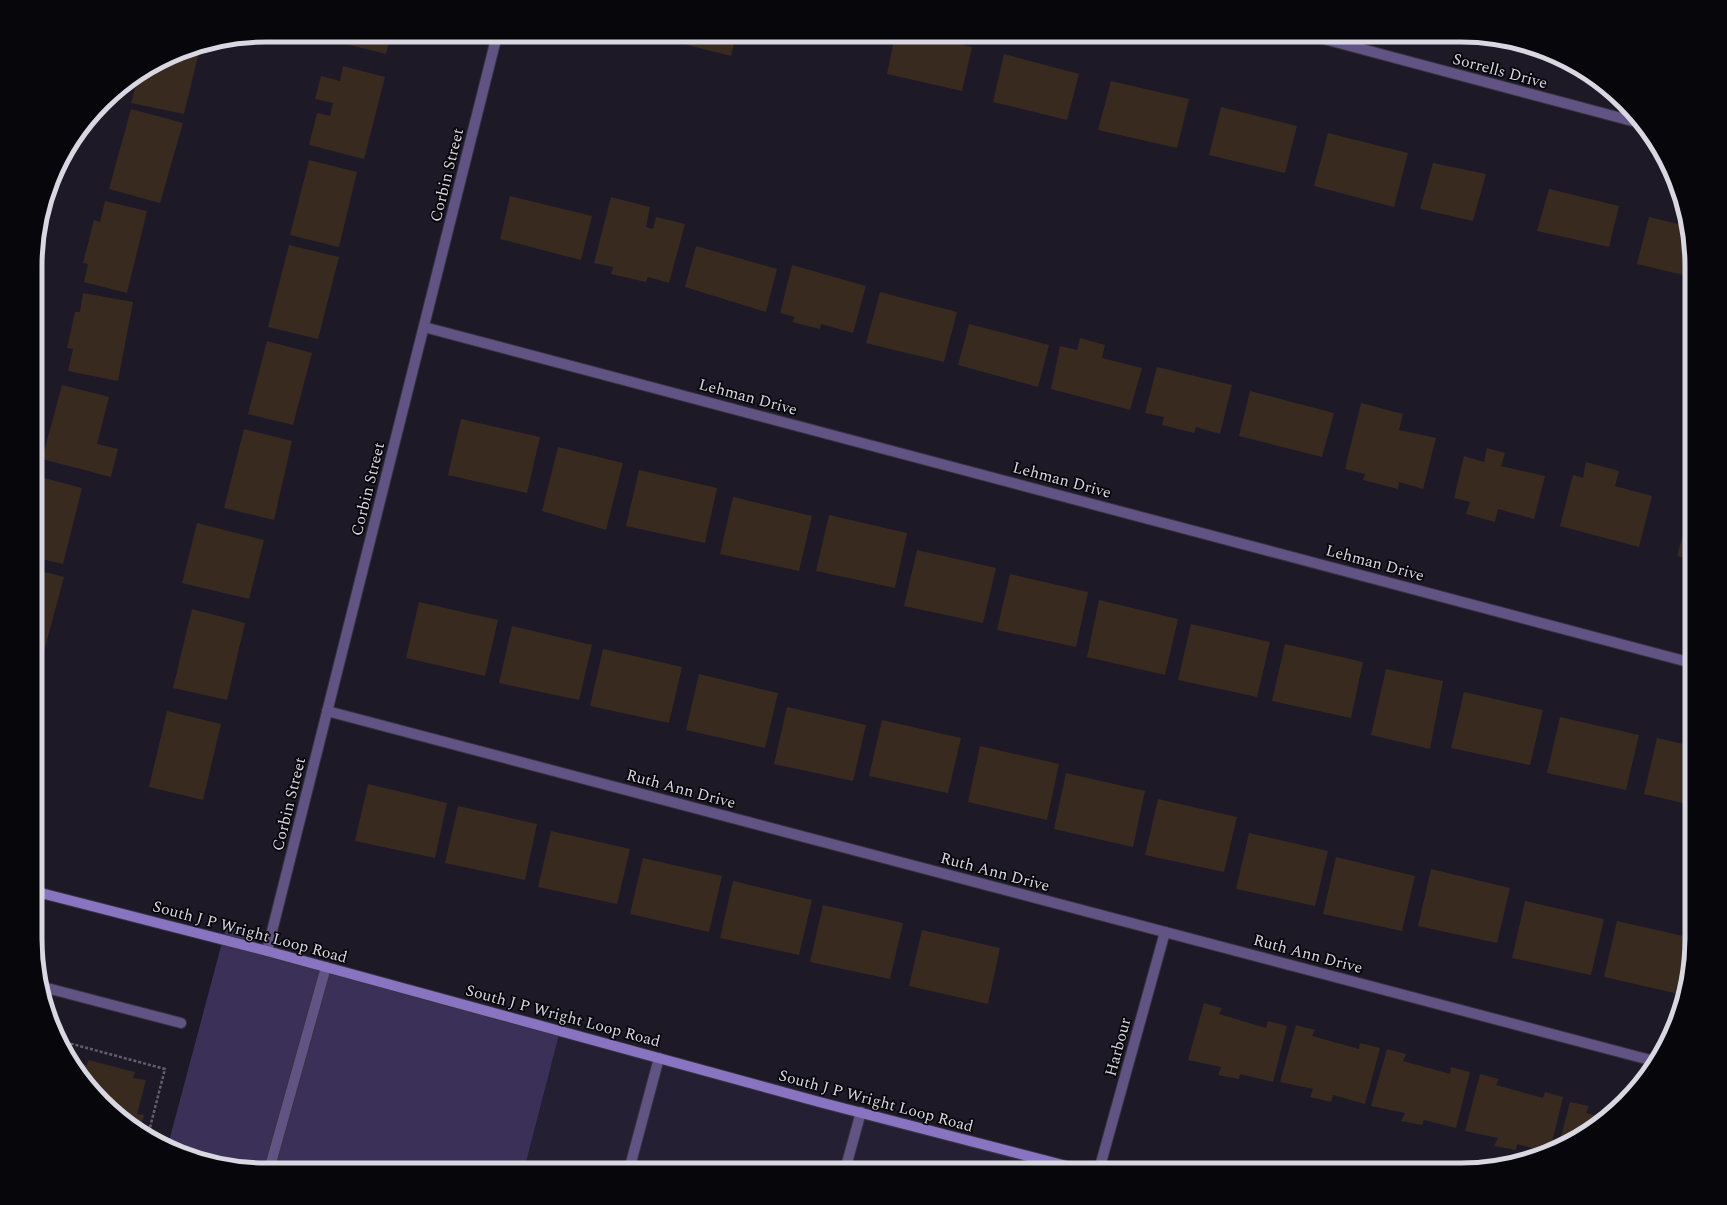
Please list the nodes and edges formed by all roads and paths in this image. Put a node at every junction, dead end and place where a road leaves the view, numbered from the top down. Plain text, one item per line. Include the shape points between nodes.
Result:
1 (495, 42) edge
2 (1336, 42) edge
3 (1631, 121) edge
4 (424, 327) junction
5 (1685, 661) edge
6 (327, 711) junction
7 (42, 893) edge
8 (1165, 932) junction
9 (267, 951) junction
10 (326, 967) junction
11 (47, 988) edge
12 (181, 1023) dead end
13 (67, 1042) edge
14 (659, 1058) junction
15 (1649, 1060) edge
16 (861, 1112) junction
17 (149, 1130) edge
18 (272, 1163) edge
19 (631, 1163) edge
20 (847, 1163) edge
21 (1055, 1163) edge
22 (1101, 1163) edge

1 - 4 street, Corbin Street
2 - 3 street, Sorrells Drive
4 - 5 street, Lehman Drive
4 - 6 street, Corbin Street
6 - 8 street, Ruth Ann Drive
6 - 9 street, Corbin Street
7 - 9 main road, South J P Wright Loop Road
8 - 15 street, Ruth Ann Drive
8 - 22 street, Harbour
9 - 10 main road, South J P Wright Loop Road
10 - 14 main road, South J P Wright Loop Road
10 - 18 street
11 - 12 street
13 - 17 path via 165,1069
14 - 16 main road, South J P Wright Loop Road
14 - 19 street
16 - 20 street
16 - 21 main road, South J P Wright Loop Road

